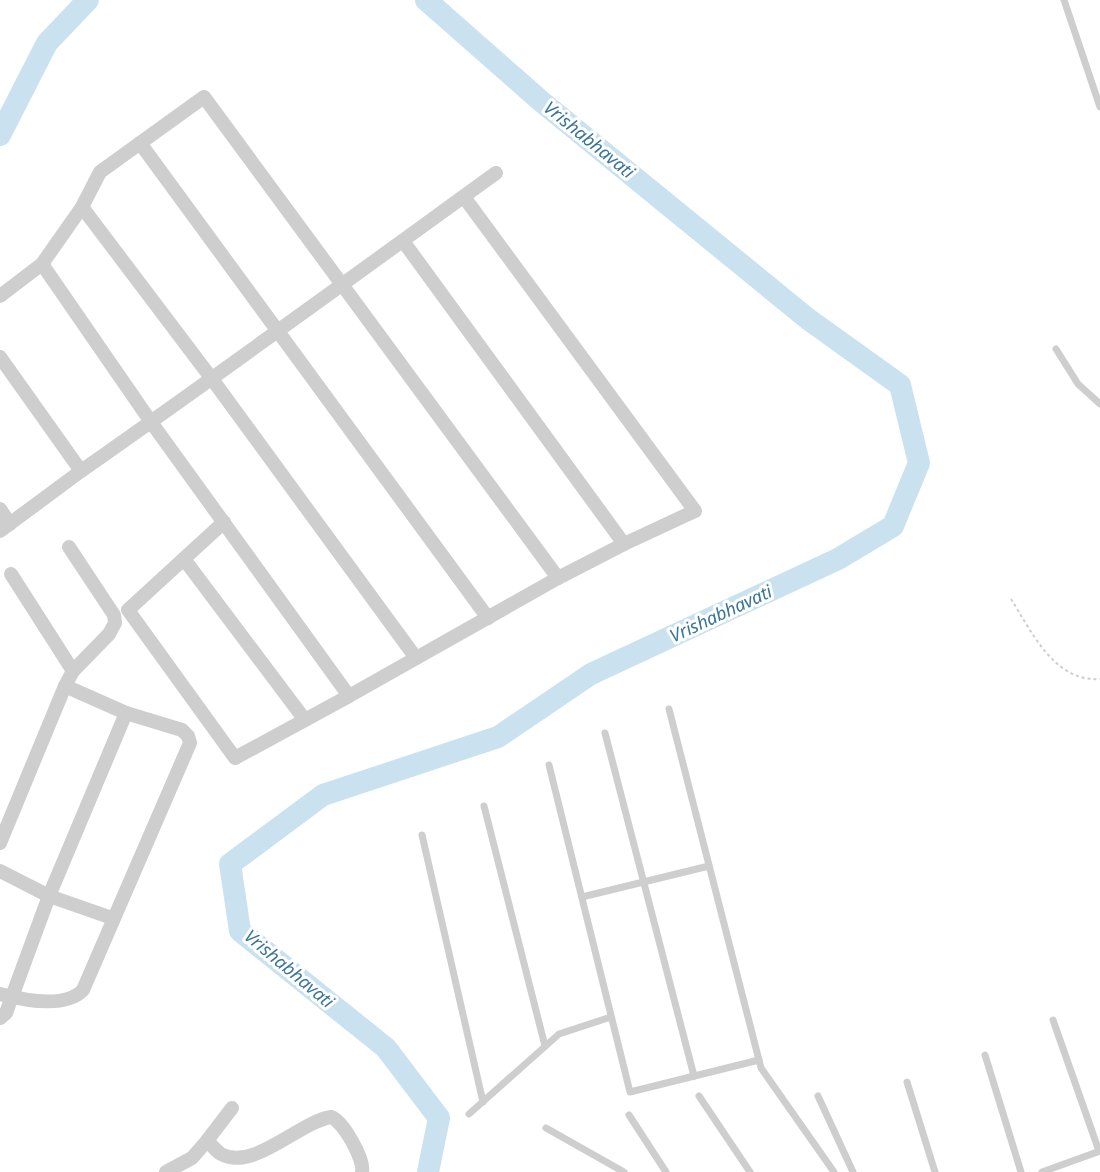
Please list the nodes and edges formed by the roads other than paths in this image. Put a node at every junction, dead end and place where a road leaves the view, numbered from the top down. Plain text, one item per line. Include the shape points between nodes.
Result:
1 (1064, 0) edge
2 (1100, 107) edge
3 (140, 143) junction
4 (496, 173) dead end
5 (464, 197) junction
6 (82, 207) junction
7 (403, 241) junction
8 (42, 264) junction
9 (342, 285) junction
10 (0, 296) edge
11 (277, 330) junction
12 (1056, 349) dead end
13 (0, 357) edge
14 (212, 379) junction
15 (1100, 404) edge
16 (151, 422) junction
17 (81, 471) junction
18 (0, 509) edge
19 (224, 522) junction
20 (5, 528) edge
21 (624, 544) junction
22 (69, 547) dead end
23 (184, 559) junction
24 (11, 574) dead end
25 (558, 578) junction
26 (488, 618) junction
27 (416, 658) junction
28 (73, 671) junction
29 (65, 686) junction
30 (349, 696) junction
31 (669, 709) dead end
32 (126, 712) junction
33 (305, 720) junction
34 (605, 733) dead end
35 (549, 765) dead end
36 (484, 806) dead end
37 (422, 835) dead end
38 (0, 843) edge
39 (709, 866) junction
40 (0, 871) edge
41 (644, 882) junction
42 (49, 896) junction
43 (582, 897) junction
44 (112, 918) junction
45 (6, 995) edge
46 (611, 1017) junction
47 (0, 1018) edge
48 (1053, 1020) dead end
49 (545, 1046) junction
50 (985, 1055) dead end
51 (759, 1060) junction
52 (694, 1076) junction
53 (907, 1082) dead end
54 (699, 1096) dead end
55 (818, 1096) dead end
56 (483, 1102) junction
57 (232, 1108) dead end
58 (469, 1114) dead end
59 (629, 1115) dead end
60 (546, 1128) dead end
61 (207, 1141) junction
62 (1100, 1151) edge
63 (166, 1172) edge
64 (362, 1172) edge
65 (624, 1172) edge
66 (666, 1172) edge
67 (750, 1172) edge
68 (834, 1172) edge
69 (853, 1172) edge
70 (935, 1172) edge
71 (1022, 1172) edge
72 (1042, 1172) edge

1 - 2 lane
3 - 6 street via 100,172
3 - 9 street via 204,97
3 - 11 street
4 - 5 street
5 - 7 street
5 - 21 street via 694,511
6 - 8 street
6 - 14 street
7 - 9 street
7 - 21 street
8 - 10 street
8 - 16 street
9 - 11 street
9 - 25 street
11 - 14 street
11 - 26 street
12 - 15 lane via 1078,384
13 - 17 street
14 - 16 street
14 - 27 street
16 - 17 street
16 - 19 street
17 - 20 street
18 - 20 street
19 - 23 street
19 - 30 street
21 - 25 street
22 - 28 street via 115,619 109,633
23 - 33 street
23 - 33 street via 128,610 235,758
24 - 28 street
25 - 26 street
26 - 27 street
27 - 30 street
28 - 29 street
29 - 32 street
29 - 38 street
30 - 33 street
31 - 39 lane
32 - 42 street
32 - 44 street via 182,730 190,743
34 - 41 lane
35 - 43 lane
36 - 49 lane
37 - 56 lane
39 - 41 lane
39 - 51 lane
40 - 42 street
41 - 43 lane
41 - 52 lane
42 - 44 street
42 - 45 street
43 - 46 lane
44 - 45 street via 79,994 56,1002
45 - 47 street via 6,1013
46 - 49 lane via 559,1034
46 - 52 lane via 630,1092
48 - 62 lane
49 - 56 lane
50 - 71 lane
51 - 52 lane
51 - 68 lane
53 - 70 lane
54 - 67 lane
55 - 69 lane
56 - 58 lane
57 - 61 street
59 - 66 lane
60 - 65 lane
61 - 63 street via 192,1158
61 - 64 street via 235,1160 250,1158 331,1117 341,1123 363,1164
62 - 72 lane

